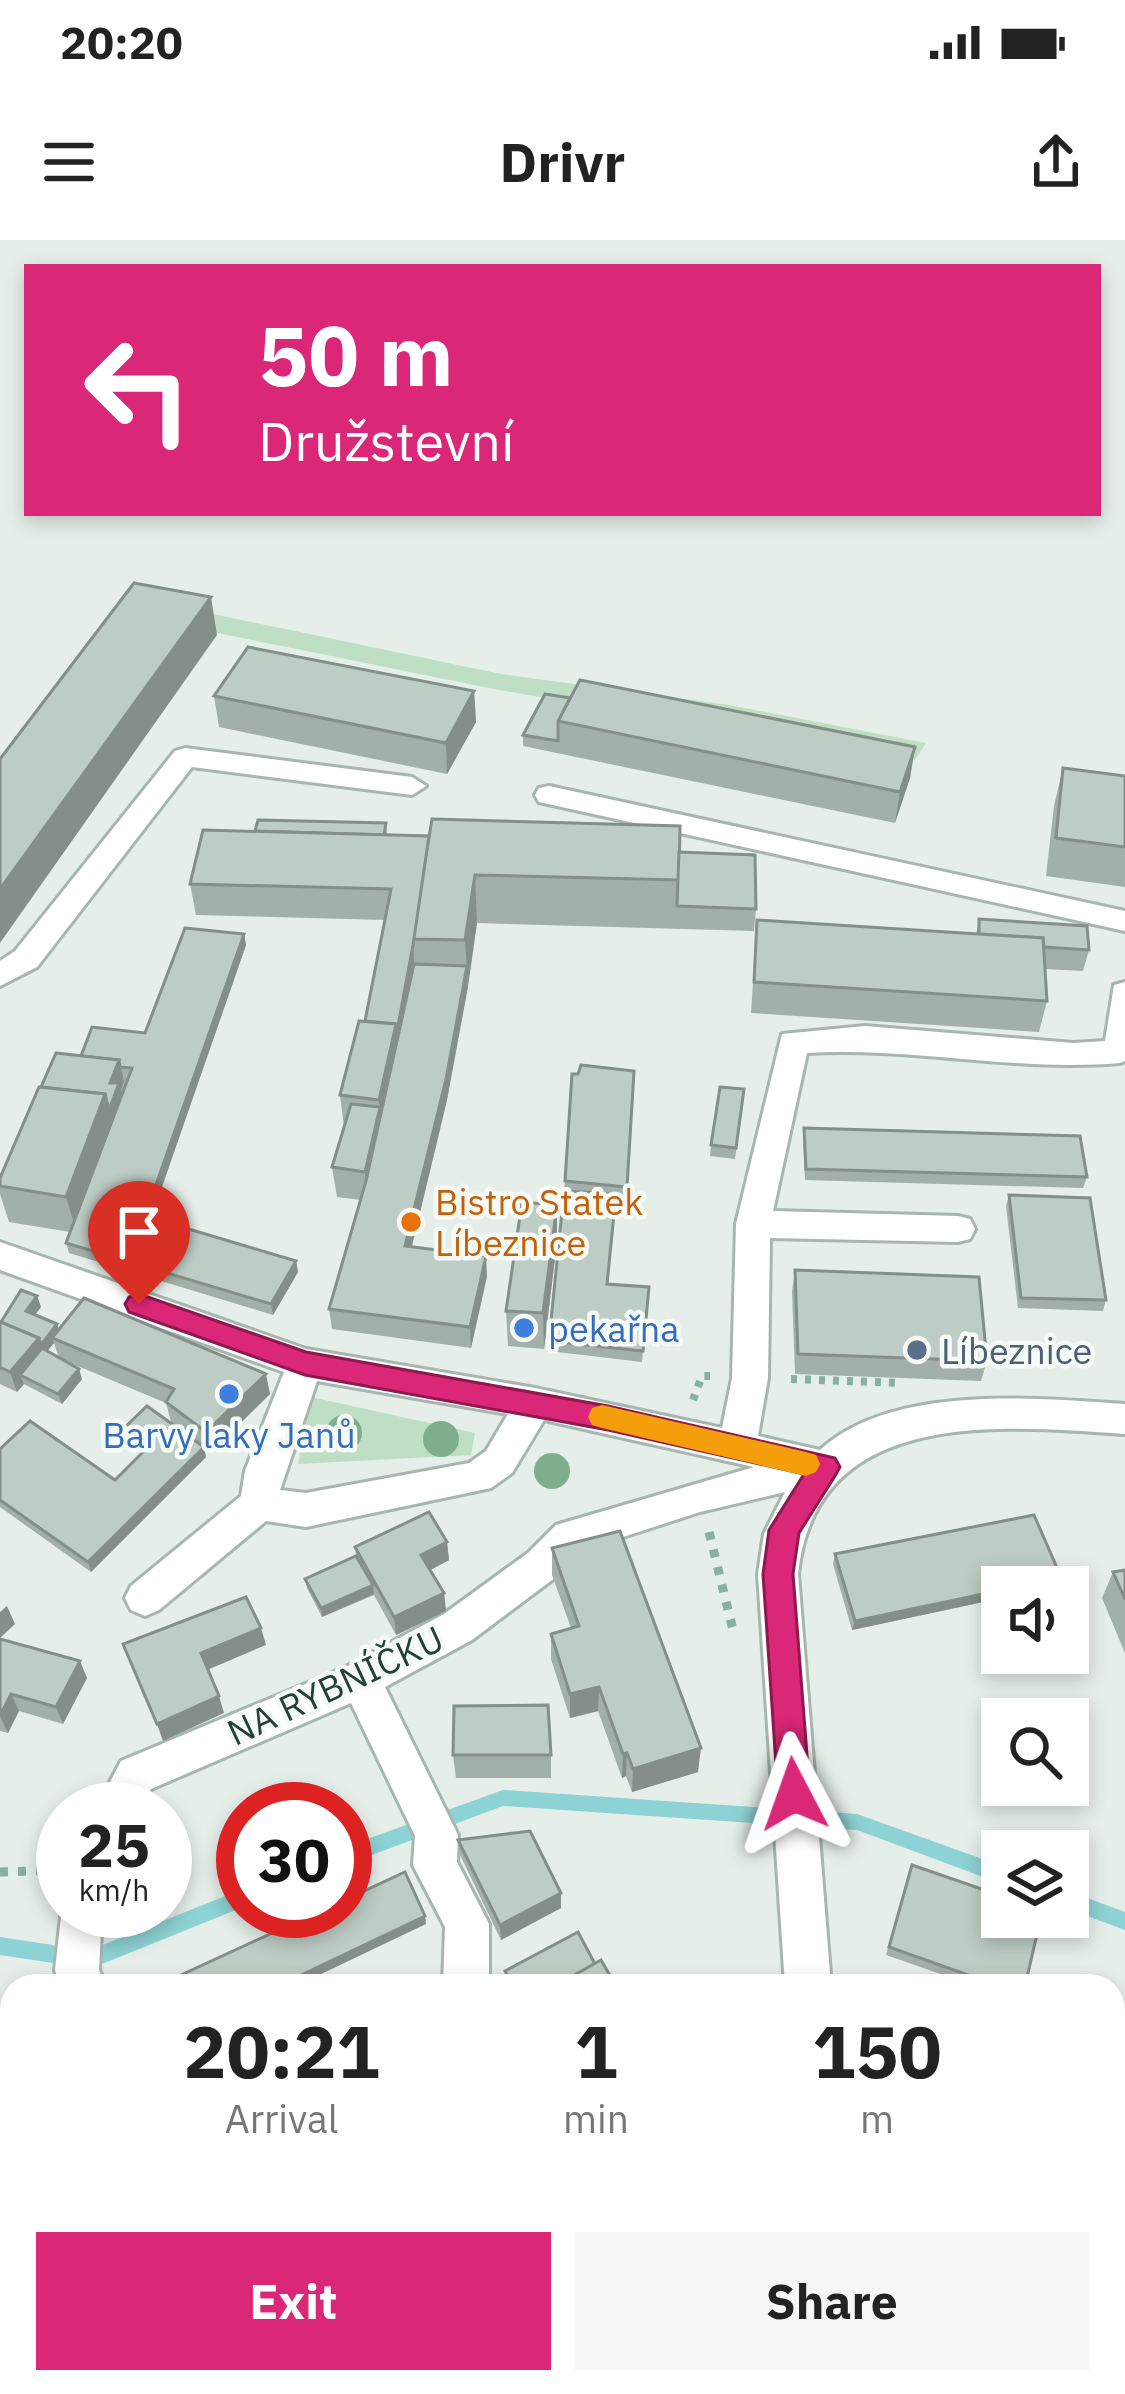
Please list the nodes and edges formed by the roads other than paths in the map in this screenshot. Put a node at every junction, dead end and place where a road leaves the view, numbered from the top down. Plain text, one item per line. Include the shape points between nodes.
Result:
1 (412, 786) dead end
2 (549, 795) dead end
3 (1125, 921) edge
4 (0, 975) edge
5 (1125, 993) edge
6 (753, 1224) junction
7 (958, 1229) dead end
8 (0, 1256) edge
9 (305, 1364) junction
10 (535, 1403) junction
11 (1125, 1419) edge
12 (737, 1447) junction
13 (825, 1467) junction
14 (259, 1504) junction
15 (145, 1598) dead end
16 (360, 1680) junction
17 (132, 1782) edge
18 (79, 1938) edge
19 (78, 1974) edge
20 (466, 1974) edge
21 (807, 1974) edge

1 - 4 street via 185,757 26,958
2 - 3 street
5 - 6 street via 1120,1051 1073,1055 866,1038 793,1042
6 - 7 street
6 - 12 street via 750,1378
8 - 9 street
9 - 10 street
9 - 14 street
10 - 12 street
10 - 14 street via 499,1462 478,1477 306,1510
11 - 13 street via 983,1414 924,1421 844,1448
12 - 13 street
13 - 16 street, NA RYBNÍČKU via 570,1537 458,1627
13 - 21 street via 784,1530 778,1574
14 - 15 street
16 - 17 street, NA RYBNÍČKU
16 - 20 street via 432,1823 435,1865 467,1924
18 - 19 street

